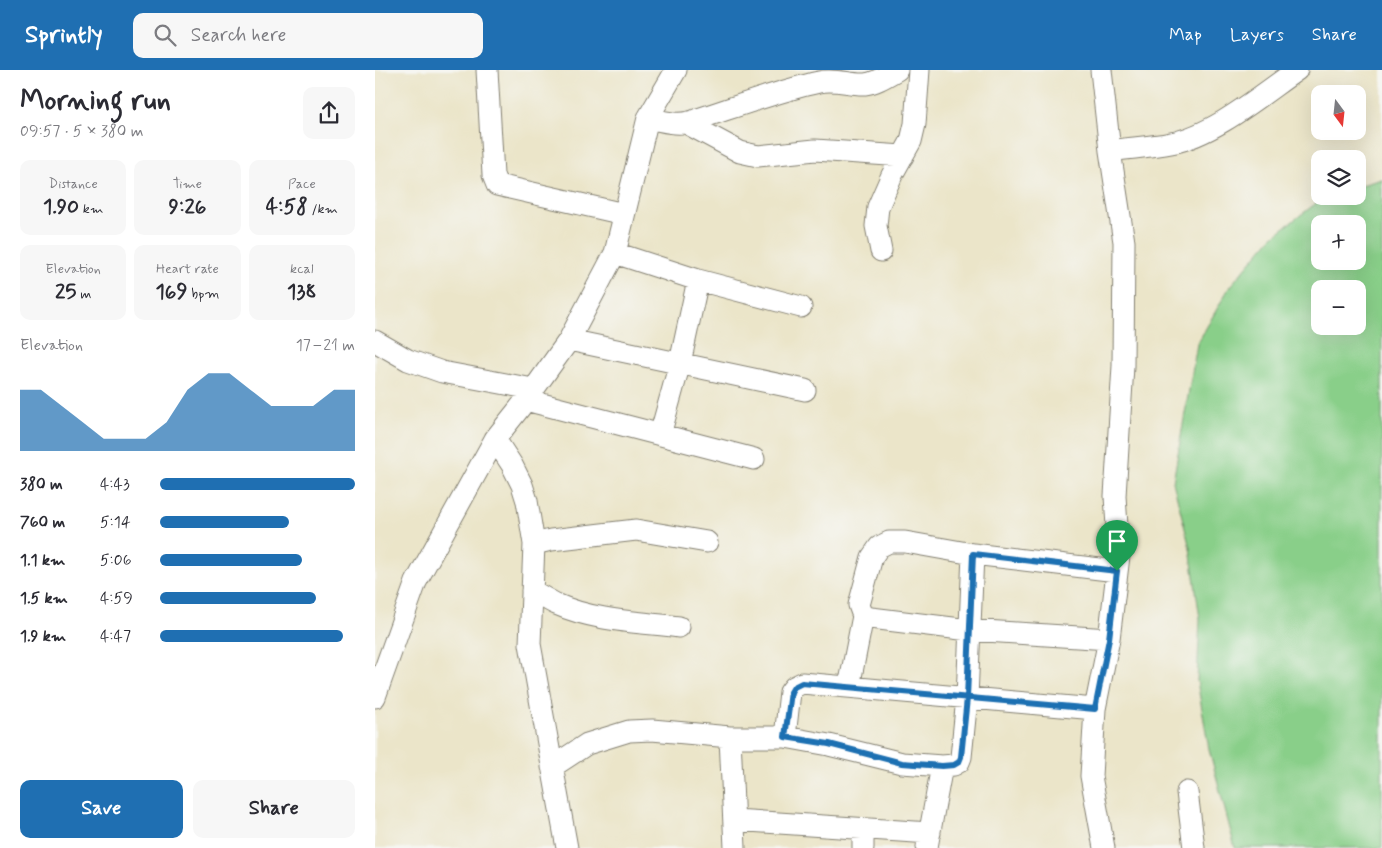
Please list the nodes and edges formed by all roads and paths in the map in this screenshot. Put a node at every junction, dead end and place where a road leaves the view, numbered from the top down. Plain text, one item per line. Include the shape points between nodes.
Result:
1 (487, 70) edge
2 (676, 70) edge
3 (897, 70) edge
4 (919, 70) edge
5 (1101, 70) edge
6 (1297, 70) edge
7 (648, 118) junction
8 (688, 124) junction
9 (1110, 151) junction
10 (903, 156) junction
11 (624, 214) junction
12 (881, 251) dead end
13 (615, 253) junction
14 (698, 280) junction
15 (801, 307) dead end
16 (569, 340) junction
17 (375, 341) edge
18 (680, 364) junction
19 (805, 390) dead end
20 (529, 395) junction
21 (660, 435) junction
22 (495, 439) junction
23 (754, 459) dead end
24 (707, 542) dead end
25 (534, 544) junction
26 (973, 554) junction
27 (1117, 571) junction
28 (532, 591) junction
29 (863, 616) junction
30 (679, 627) dead end
31 (969, 630) junction
32 (1109, 639) junction
33 (849, 687) junction
34 (375, 697) edge
35 (967, 698) junction
36 (1095, 709) junction
37 (730, 737) junction
38 (785, 737) junction
39 (942, 766) junction
40 (552, 767) junction
41 (1187, 792) dead end
42 (734, 820) junction
43 (863, 838) edge
44 (928, 841) edge
45 (567, 848) edge
46 (735, 848) edge
47 (1104, 848) edge
48 (1194, 848) edge

1 - 11 street via 493,176 497,185
2 - 7 street
3 - 8 street via 866,84 823,81 802,86
4 - 10 street via 915,124
5 - 9 street
6 - 9 street via 1202,132 1172,143
7 - 8 street
7 - 11 street
8 - 10 street via 740,152 758,156 815,150
9 - 27 street via 1124,242 1123,366 1115,496
10 - 12 street via 877,208 876,226
11 - 13 street
13 - 14 street
13 - 16 street
14 - 15 street
14 - 18 street
16 - 18 street
16 - 20 street
17 - 20 street via 409,360 442,372
18 - 19 street
18 - 21 street
20 - 21 street
20 - 22 street
21 - 23 street
22 - 25 street via 522,485
22 - 34 street via 416,582
24 - 25 street via 636,530
25 - 28 street
26 - 27 street
26 - 29 street via 905,542 889,542 879,547 872,557 859,605
26 - 31 street
27 - 32 street
28 - 30 street via 557,604 613,620
28 - 40 street via 530,644
29 - 31 street
29 - 33 street
31 - 32 street
31 - 35 street
32 - 36 street
33 - 35 street
33 - 38 street via 802,683 794,687
35 - 36 street
35 - 39 street via 961,757 954,765
36 - 47 street via 1091,776
37 - 38 street
37 - 40 street via 629,731 587,744
37 - 42 street
38 - 39 street via 829,744 902,763
39 - 44 street
40 - 45 street
41 - 48 street
42 - 43 street
42 - 46 street
43 - 44 street

